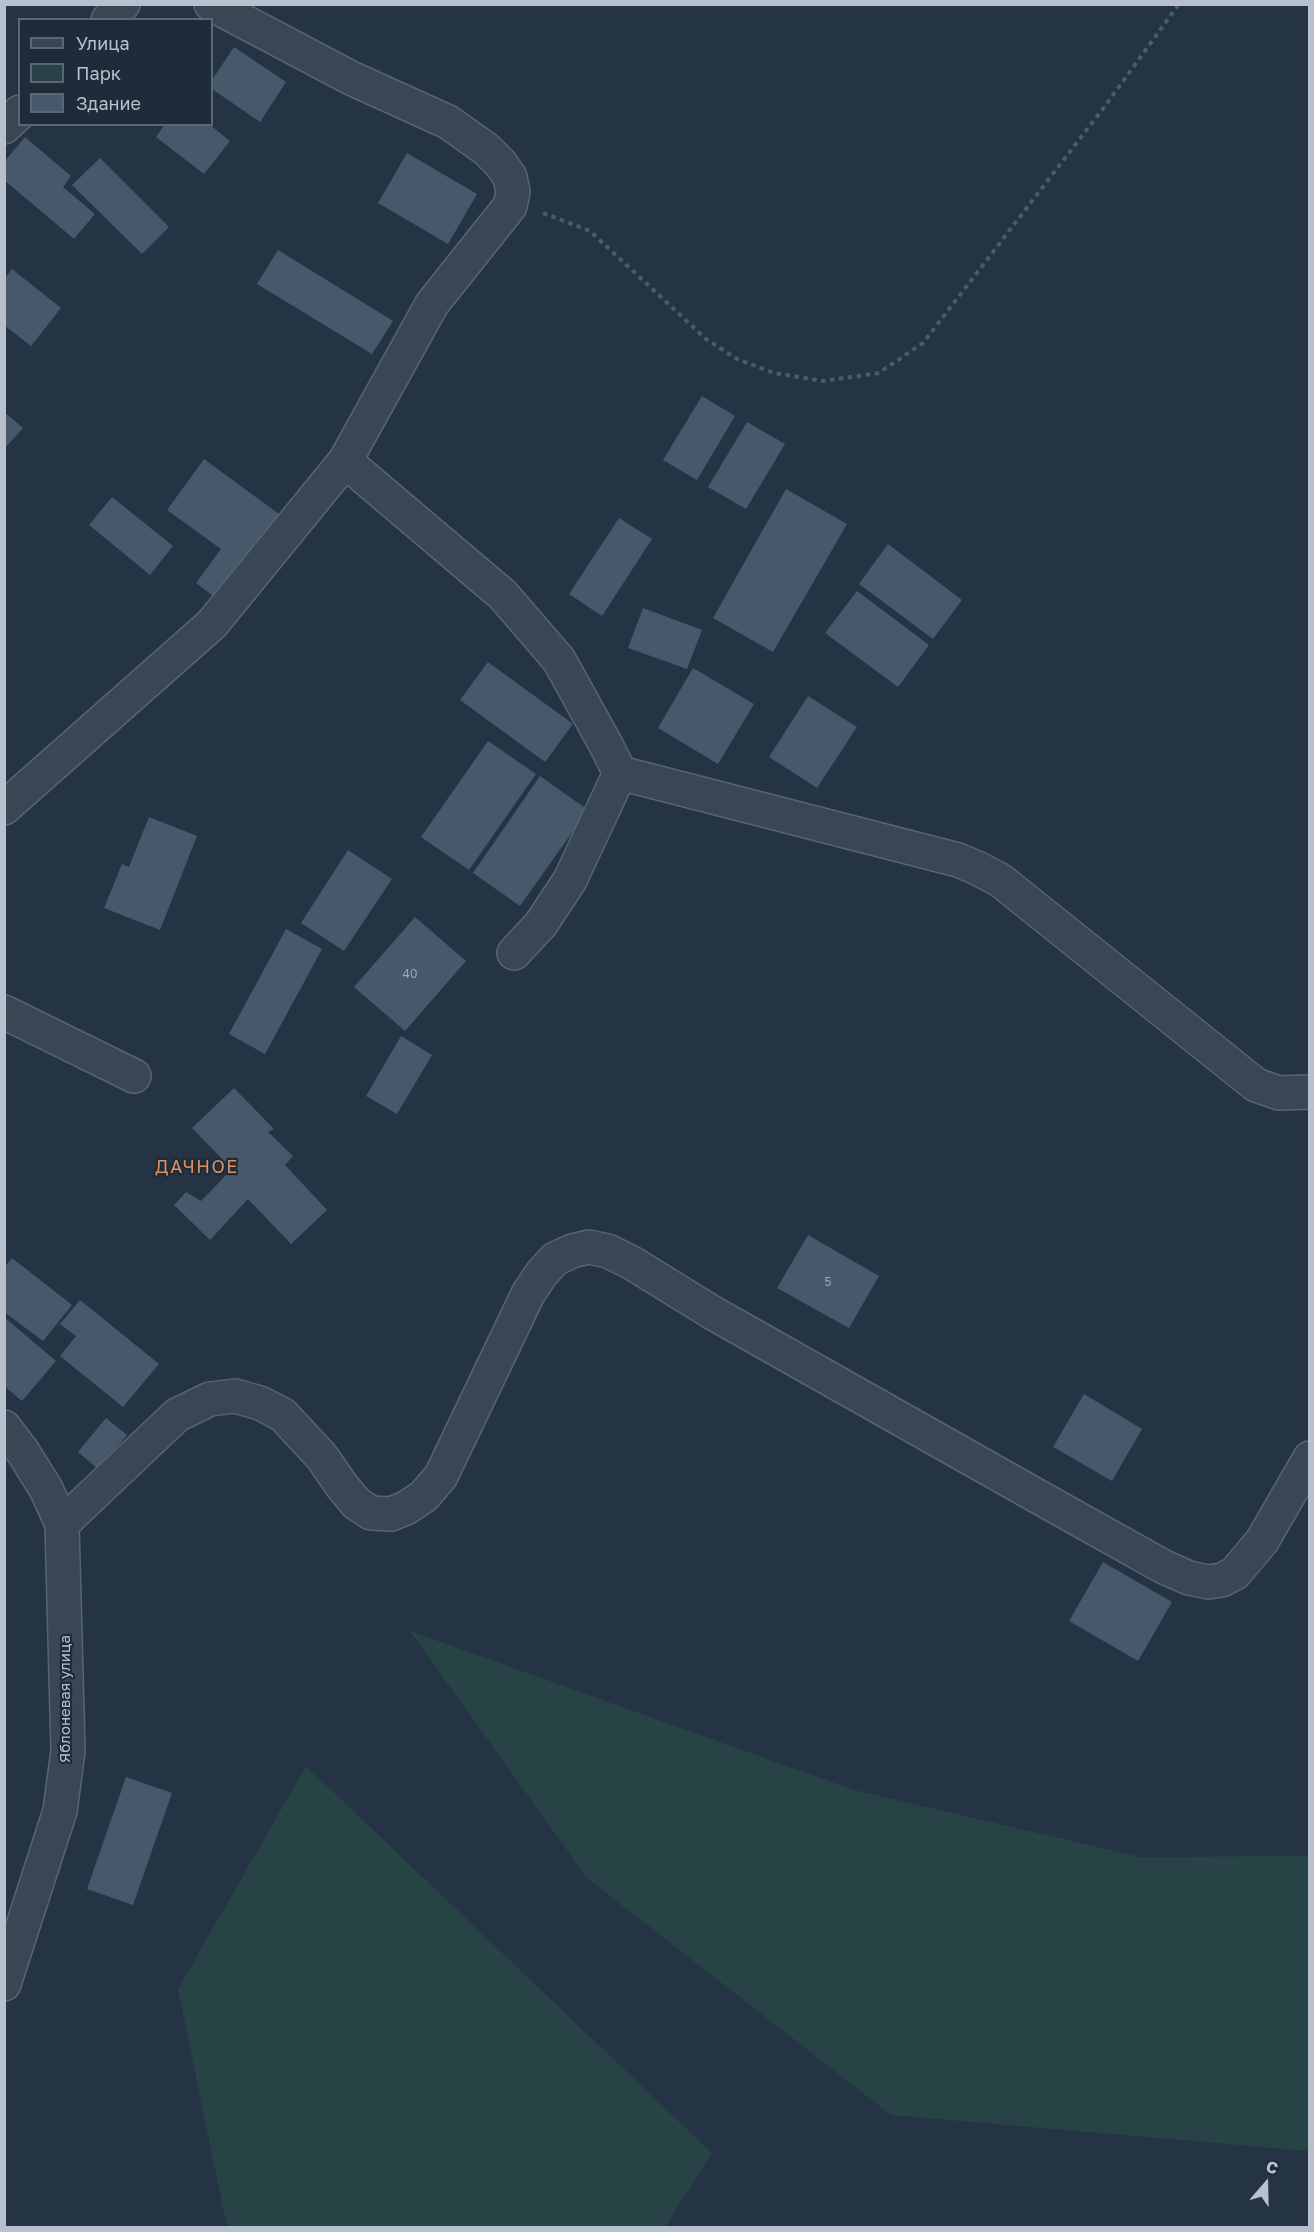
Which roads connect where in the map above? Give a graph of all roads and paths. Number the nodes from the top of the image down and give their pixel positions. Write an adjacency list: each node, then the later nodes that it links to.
1 (123, 4): 4 (street)
2 (211, 4): 7 (street)
3 (1179, 4): 7 (path)
4 (110, 18)
5 (18, 114): 6 (street)
6 (4, 127)
7 (510, 206): 8 (street)
8 (345, 461): 9 (street); 10 (street)
9 (620, 773): 11 (street); 14 (street)
10 (4, 808)
11 (514, 953)
12 (4, 1012): 13 (street)
13 (134, 1076)
14 (1310, 1092)
15 (4, 1427): 18 (street, Яблоневая улица)
16 (1310, 1458): 17 (street)
17 (100, 1487): 18 (street); 19 (street)
18 (46, 1489): 19 (street, Яблоневая улица)
19 (62, 1524): 20 (street, Яблоневая улица)
20 (5, 1982)

